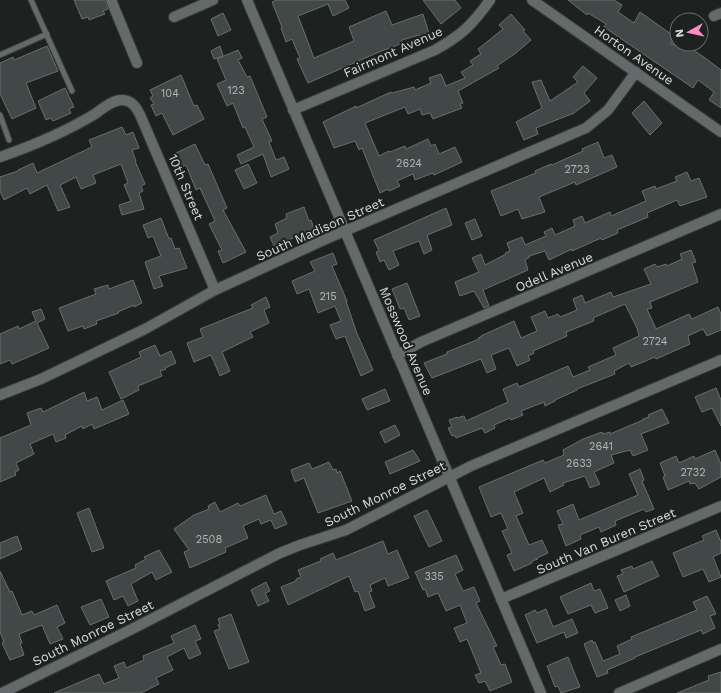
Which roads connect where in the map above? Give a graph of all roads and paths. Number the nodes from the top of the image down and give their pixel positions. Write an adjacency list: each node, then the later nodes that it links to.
1 (31, 0): 8 (lane)
2 (111, 0): 10 (street)
3 (213, 0): 7 (street)
4 (247, 0): 13 (street, Mosswood Avenue)
5 (490, 0): 13 (street, Fairmont Avenue)
6 (532, 0): 11 (street, Horton Avenue)
7 (174, 17)
8 (47, 34): 9 (lane); 12 (lane)
9 (0, 55)
10 (137, 63)
11 (636, 72): 15 (street, Horton Avenue); 19 (street, South Madison Street)
12 (72, 91)
13 (293, 110): 19 (street, Mosswood Avenue)
14 (0, 115): 16 (lane)
15 (721, 132)
16 (9, 140)
17 (0, 157): 20 (street, 10th Street)
18 (721, 214): 21 (street, Odell Avenue)
19 (344, 232): 20 (street, South Madison Street); 21 (street, Mosswood Avenue)
20 (216, 290): 23 (street, South Madison Street)
21 (397, 355): 24 (street, Mosswood Avenue)
22 (721, 360): 24 (street, South Monroe Street)
23 (0, 395)
24 (449, 477): 26 (street, Mosswood Avenue); 28 (street, South Monroe Street)
25 (721, 506): 26 (street, South Van Buren Street)
26 (501, 599): 29 (street, Mosswood Avenue)
27 (721, 650): 30 (street)
28 (2, 693)
29 (541, 693)
30 (619, 693)

